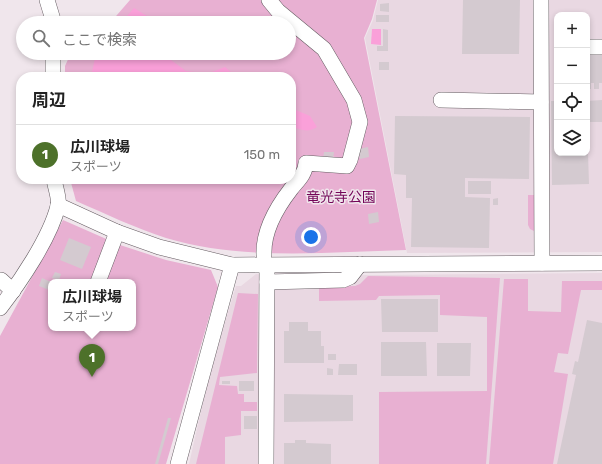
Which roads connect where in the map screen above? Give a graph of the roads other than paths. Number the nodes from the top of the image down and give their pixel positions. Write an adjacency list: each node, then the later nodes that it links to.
1 (47, 0): 4 (street)
2 (269, 0): 5 (street)
3 (541, 0): 12 (street)
4 (52, 16)
5 (285, 16)
6 (296, 25): 16 (street)
7 (590, 47): 8 (street)
8 (602, 47)
9 (53, 60): 10 (street)
10 (53, 72)
11 (441, 100): 12 (street)
12 (542, 102): 17 (street)
13 (55, 184): 14 (street)
14 (58, 205): 15 (street); 24 (street)
15 (118, 232): 19 (street); 21 (street)
16 (265, 259): 19 (street); 20 (street); 23 (street)
17 (542, 263): 18 (street); 20 (street)
18 (602, 263)
19 (232, 264): 26 (street)
20 (360, 264): 23 (street)
21 (99, 279)
22 (1, 280): 24 (street)
23 (267, 282): 27 (street)
24 (12, 293): 25 (street)
25 (0, 308)
26 (178, 464)
27 (266, 464)

